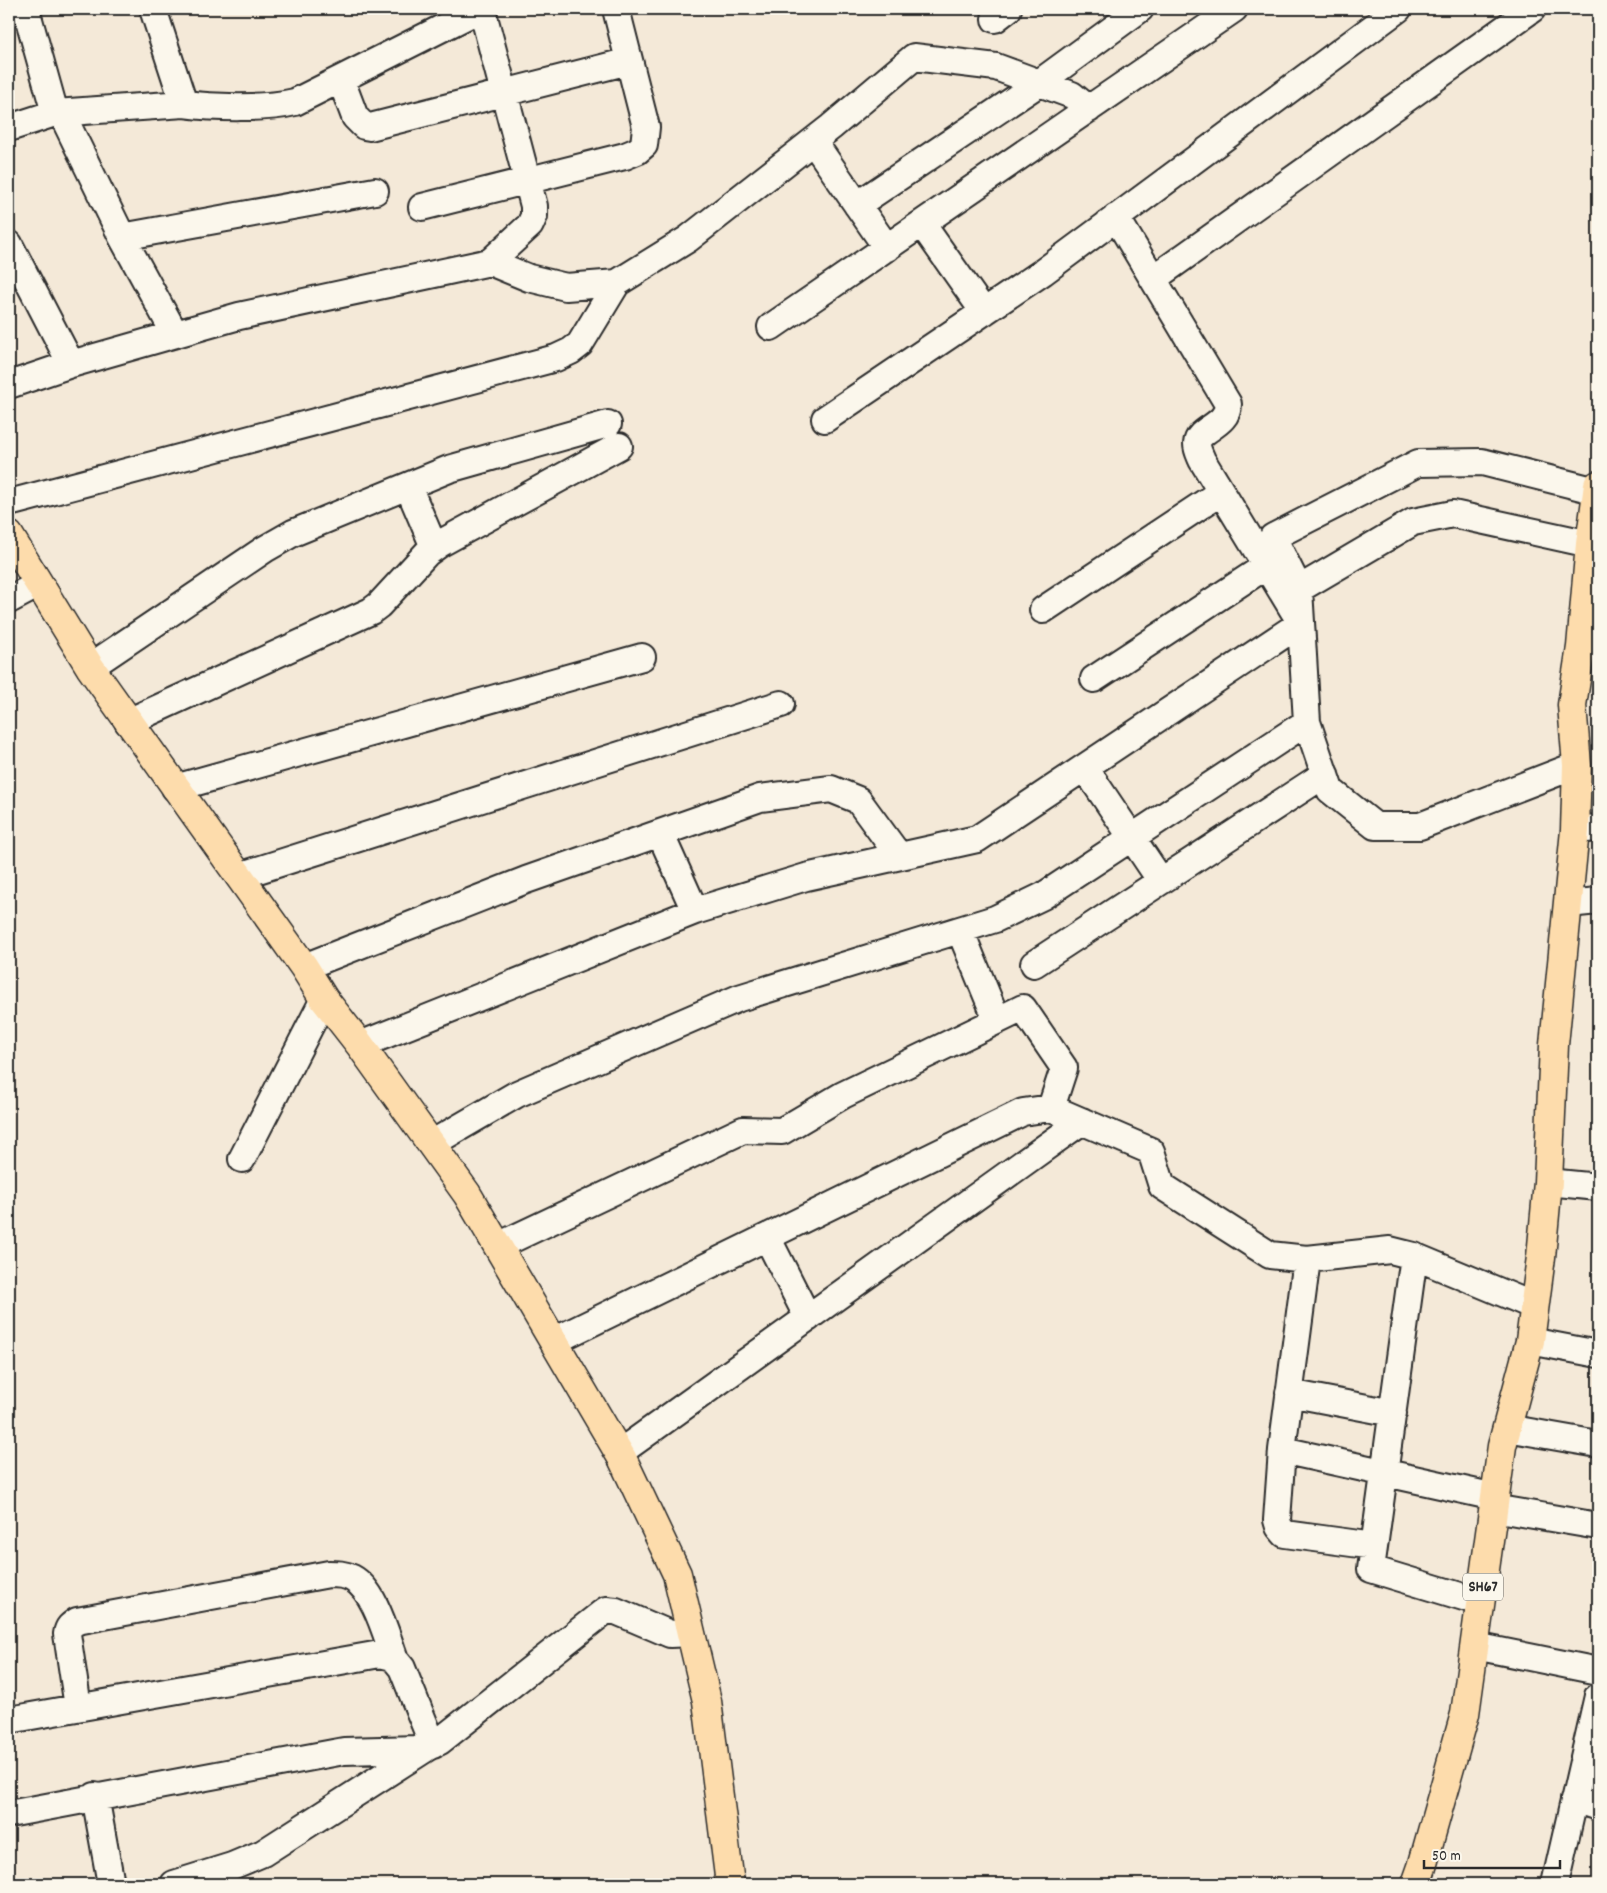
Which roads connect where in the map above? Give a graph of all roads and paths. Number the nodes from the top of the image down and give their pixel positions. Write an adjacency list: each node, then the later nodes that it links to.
1 (26, 9): 15 (street)
2 (153, 9): 13 (street)
3 (481, 9): 10 (street); 12 (street)
4 (616, 9): 9 (street)
5 (1234, 9): 14 (street)
6 (1398, 9): 22 (street)
7 (1532, 9): 28 (street)
8 (1131, 11): 11 (street)
9 (629, 61): 12 (street); 18 (street)
10 (341, 80): 12 (street); 13 (street)
11 (1039, 83): 14 (street); 17 (street); 20 (street)
12 (506, 93): 18 (street)
13 (184, 104): 15 (street)
14 (1089, 109): 23 (street)
15 (58, 113): 16 (street); 24 (street)
16 (9, 128)
17 (813, 141): 20 (street); 29 (street)
18 (527, 180): 21 (street); 27 (street)
19 (375, 191): 24 (street)
20 (857, 205): 26 (street)
21 (422, 206)
22 (1116, 217): 28 (street); 30 (street)
23 (922, 224): 26 (street); 30 (street)
24 (122, 236): 32 (street)
25 (9, 244): 33 (street)
26 (887, 248): 31 (street)
27 (490, 262): 29 (street); 32 (street)
28 (1153, 279): 38 (street)
29 (617, 283): 39 (street)
30 (984, 312): 35 (street)
31 (771, 327)
32 (175, 334): 33 (street)
33 (71, 364): 34 (street)
34 (9, 385)
35 (825, 419)
36 (408, 486): 42 (street); 42 (street); 51 (street)
37 (1598, 488): 41 (main road, SH67); 45 (street)
38 (1221, 492): 43 (street); 47 (street)
39 (9, 503)
40 (9, 536): 44 (main road)
41 (1590, 544): 45 (street); 49 (main road, SH67)
42 (434, 547): 54 (street)
43 (1266, 566): 48 (street); 52 (street)
44 (39, 584): 46 (street); 51 (main road)
45 (1299, 590): 48 (street)
46 (9, 600)
47 (1043, 610)
48 (1301, 623): 55 (street); 57 (street)
49 (1590, 647): 56 (main road, SH67)
50 (642, 657): 59 (street)
51 (90, 667): 54 (main road)
52 (1094, 679)
53 (781, 704): 64 (street)
54 (128, 722): 59 (main road)
55 (1307, 722): 58 (street); 62 (street)
56 (1577, 765): 58 (street); 60 (main road, SH67)
57 (1085, 768): 62 (street); 63 (street)
58 (1325, 774): 65 (street)
59 (175, 788): 64 (main road)
60 (1587, 829): 67 (main road, SH67)
61 (660, 833): 63 (street); 68 (street); 71 (street)
62 (1132, 838): 65 (street); 69 (street)
63 (900, 856): 68 (street)
64 (239, 876): 71 (main road)
65 (1161, 881): 70 (street)
66 (1598, 901): 67 (street)
67 (1568, 904): 79 (main road, SH67)
68 (695, 911): 74 (street)
69 (960, 930): 73 (street); 77 (street)
70 (1034, 964)
71 (304, 967): 72 (main road)
72 (324, 999): 74 (main road); 78 (street)
73 (997, 1020): 75 (street); 82 (street)
74 (360, 1045): 77 (main road)
75 (1051, 1108): 76 (street); 81 (street)
76 (1082, 1121): 84 (street); 86 (street)
77 (431, 1144): 82 (main road)
78 (242, 1160)
79 (1548, 1182): 80 (street); 85 (main road, SH67)
80 (1598, 1187)
81 (767, 1237): 86 (street); 88 (street)
82 (498, 1246): 88 (main road)
83 (1414, 1256): 84 (street); 85 (street); 91 (street)
84 (1307, 1259): 90 (street)
85 (1535, 1296): 87 (main road, SH67)
86 (808, 1318): 95 (street)
87 (1530, 1341): 89 (street); 92 (main road, SH67)
88 (554, 1342): 95 (main road)
89 (1598, 1354)
90 (1289, 1393): 91 (street); 94 (street)
91 (1393, 1412): 96 (street)
92 (1506, 1428): 93 (street); 97 (main road, SH67)
93 (1598, 1444)
94 (1282, 1450): 96 (street); 99 (street)
95 (619, 1453): 101 (main road)
96 (1385, 1473): 97 (street); 99 (street)
97 (1494, 1502): 98 (street); 100 (main road, SH67)
98 (1598, 1526)
99 (1374, 1546): 100 (street)
100 (1480, 1602): 102 (main road, SH67)
101 (691, 1633): 108 (street); 114 (main road)
102 (1474, 1646): 104 (street); 115 (main road, SH67)
103 (395, 1659): 106 (street); 106 (street); 108 (street)
104 (1598, 1671)
105 (1597, 1701): 110 (street)
106 (78, 1707): 107 (street)
107 (9, 1720)
108 (430, 1747): 109 (street); 113 (street)
109 (96, 1796): 111 (street); 112 (street)
110 (1586, 1803): 116 (street)
111 (9, 1814)
112 (112, 1884)
113 (174, 1884)
114 (730, 1884)
115 (1416, 1884)
116 (1555, 1884)

